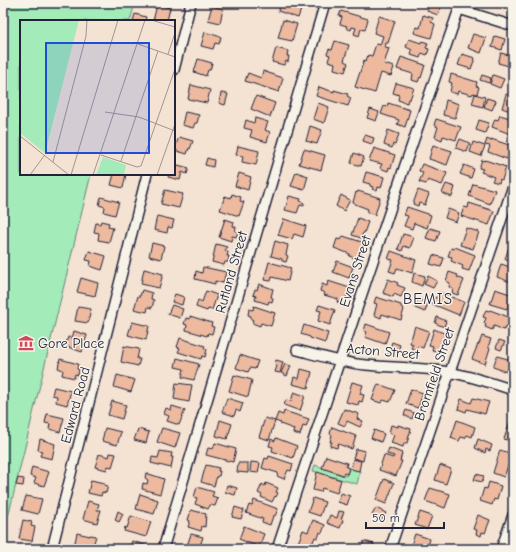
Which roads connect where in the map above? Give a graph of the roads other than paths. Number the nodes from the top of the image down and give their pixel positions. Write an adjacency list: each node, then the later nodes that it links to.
1 (191, 3): 5 (street)
2 (325, 3): 14 (street, Rutland Street)
3 (460, 6): 4 (street); 9 (street, Evans Street)
4 (513, 26)
5 (175, 66)
6 (147, 175): 13 (street, Edward Road)
7 (513, 186): 10 (street, Bromfield Street)
8 (297, 350): 9 (street, Acton Street)
9 (340, 361): 10 (street, Acton Street); 15 (street, Evans Street)
10 (449, 372): 11 (street, Acton Street); 16 (street, Bromfield Street)
11 (513, 390)
12 (513, 515): 17 (street)
13 (52, 549)
14 (164, 549)
15 (277, 549)
16 (390, 549)
17 (501, 549)

